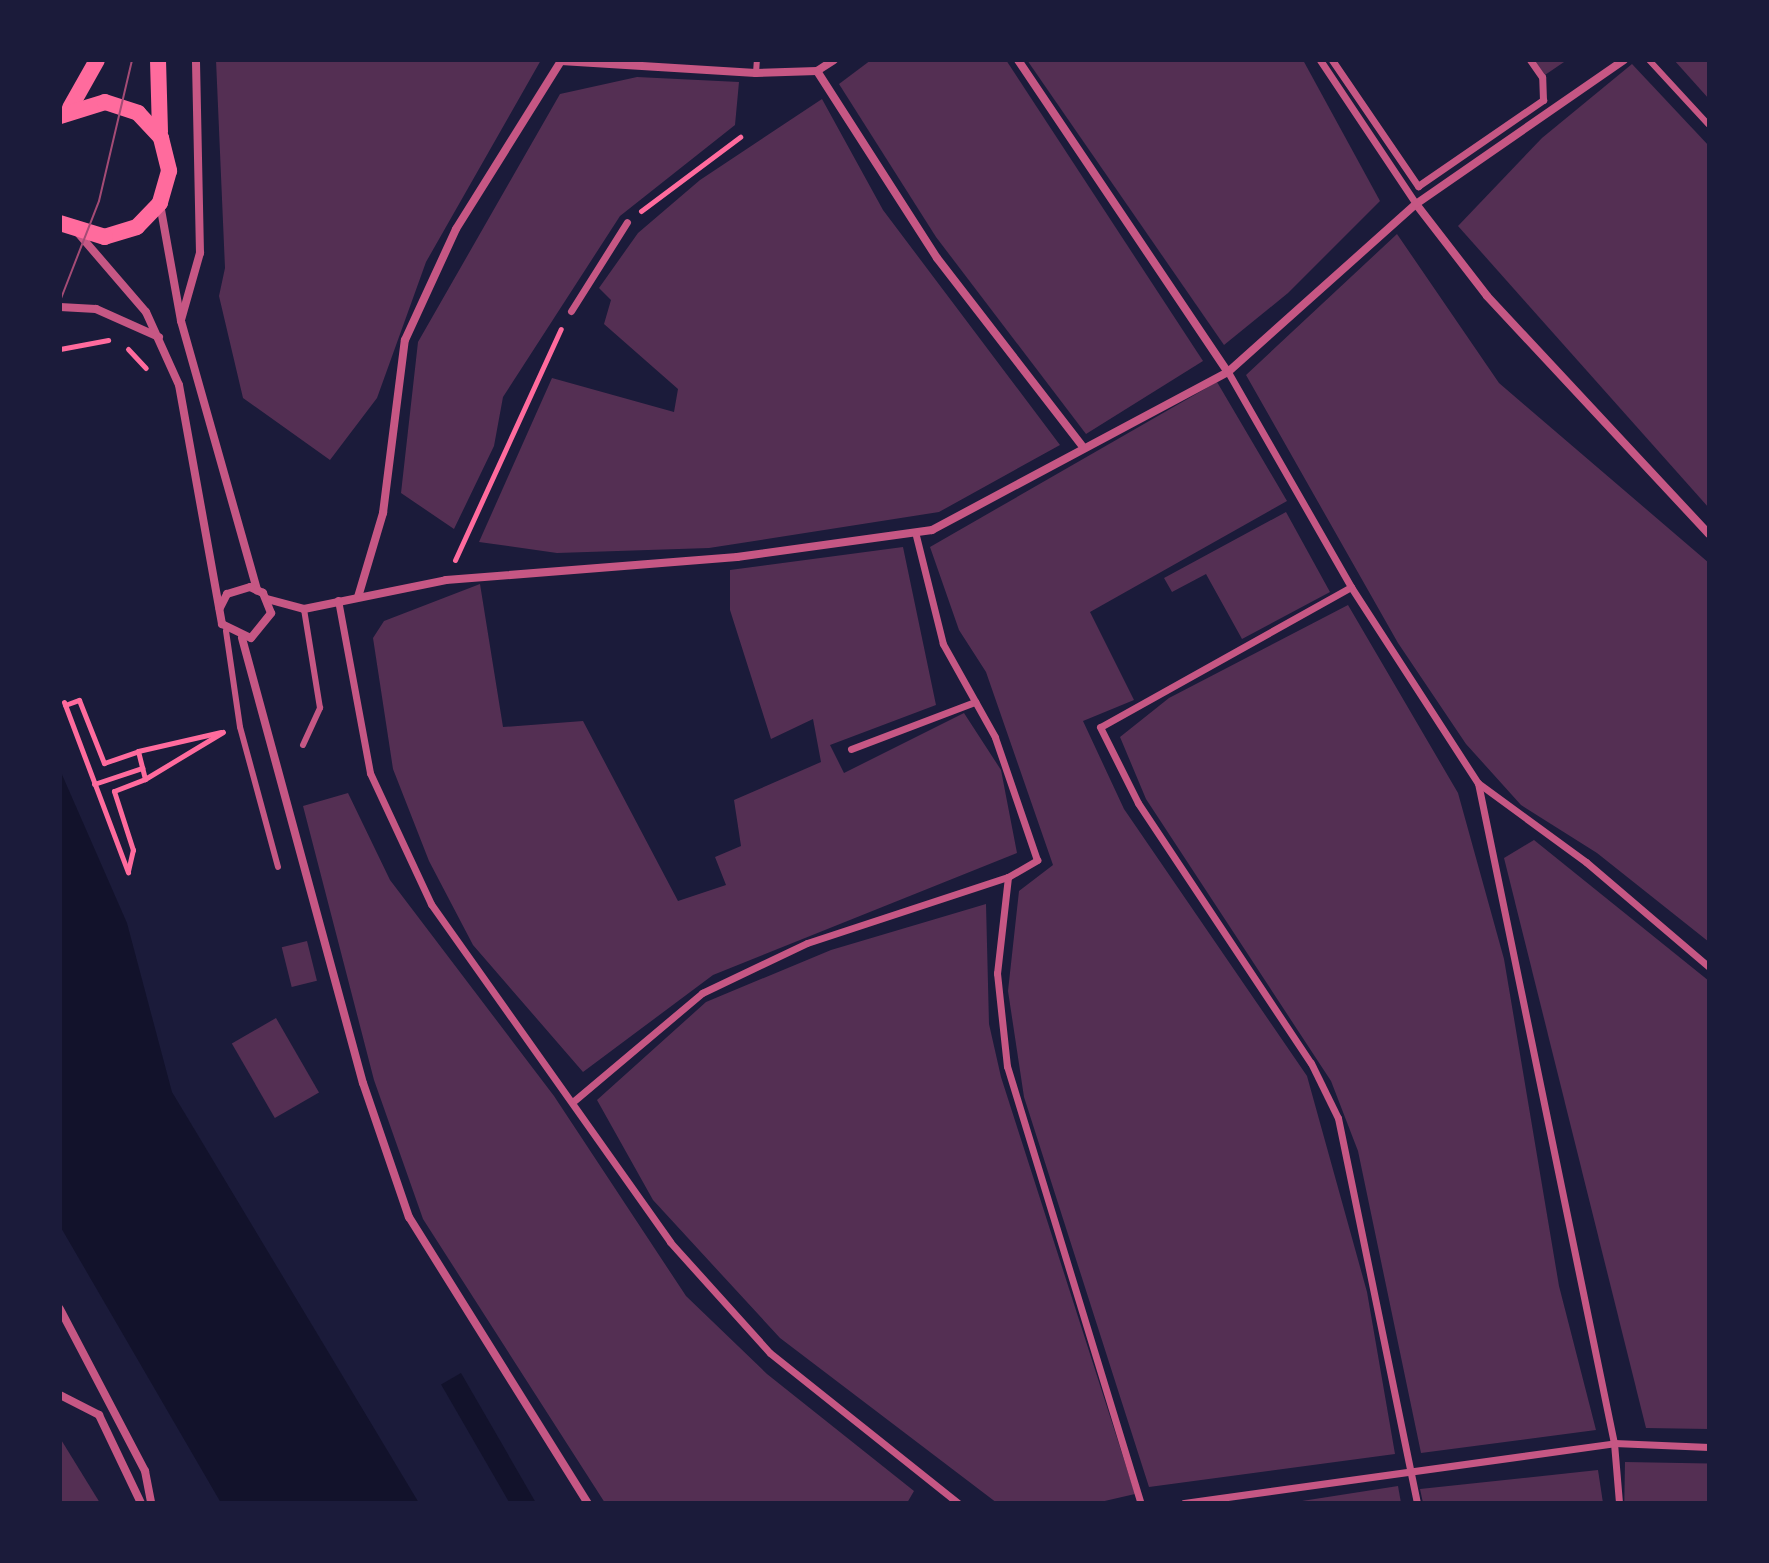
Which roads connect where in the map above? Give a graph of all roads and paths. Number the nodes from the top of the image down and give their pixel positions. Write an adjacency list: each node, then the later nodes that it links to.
1 (97, 60): 15 (main road)
2 (158, 60): 18 (main road)
3 (196, 60): 25 (street)
4 (757, 60): 14 (lane)
5 (834, 60): 13 (street)
6 (1018, 60): 28 (street)
7 (1320, 60): 20 (street)
8 (1332, 60): 9 (street)
9 (1530, 60)
10 (1624, 60): 20 (street)
11 (1649, 60): 16 (lane)
12 (561, 61): 14 (street); 36 (street)
13 (817, 71): 14 (street); 30 (street)
14 (756, 73)
15 (65, 113): 18 (main road)
16 (1709, 125)
17 (740, 137): 21 (path)
18 (161, 138): 19 (main road)
19 (160, 203): 22 (main road); 25 (street)
20 (1416, 204): 28 (street); 32 (street)
21 (627, 222): 24 (street)
22 (67, 231): 26 (street)
23 (60, 307): 26 (street)
24 (571, 311): 33 (path)
25 (181, 321): 35 (street)
26 (160, 337): 29 (street)
27 (60, 349): 29 (path)
28 (1228, 372): 30 (street); 34 (street)
29 (179, 385): 39 (street)
30 (1083, 447): 31 (street)
31 (915, 532): 33 (street); 43 (street)
32 (1709, 534)
33 (446, 580): 36 (street)
34 (1351, 587): 51 (street); 61 (street)
35 (257, 590): 37 (street); 39 (street)
36 (358, 597): 38 (street)
37 (267, 599): 40 (street); 42 (street)
38 (338, 600): 40 (street); 56 (street)
39 (220, 608): 41 (street)
40 (304, 609): 46 (lane)
41 (226, 631): 42 (street); 44 (lane)
42 (242, 638): 64 (street)
43 (975, 702): 47 (street); 54 (street)
44 (240, 727): 45 (path); 53 (lane)
45 (224, 731): 48 (path); 50 (path)
46 (303, 745)
47 (851, 749)
48 (138, 751): 49 (path); 52 (path)
49 (142, 768): 50 (path); 52 (path)
50 (145, 779): 52 (path)
51 (1478, 783): 55 (street); 59 (street)
52 (94, 784)
53 (278, 867)
54 (1008, 877): 56 (street); 66 (street)
55 (1709, 967)
56 (575, 1100): 65 (street)
57 (60, 1309): 63 (street)
58 (60, 1395): 62 (street)
59 (1614, 1443): 60 (street); 61 (street); 69 (street)
60 (1709, 1447)
61 (1413, 1476): 67 (street); 68 (street)
62 (141, 1503)
63 (151, 1503)
64 (588, 1503)
65 (958, 1503)
66 (1141, 1503)
67 (1184, 1503)
68 (1417, 1503)
69 (1619, 1503)

